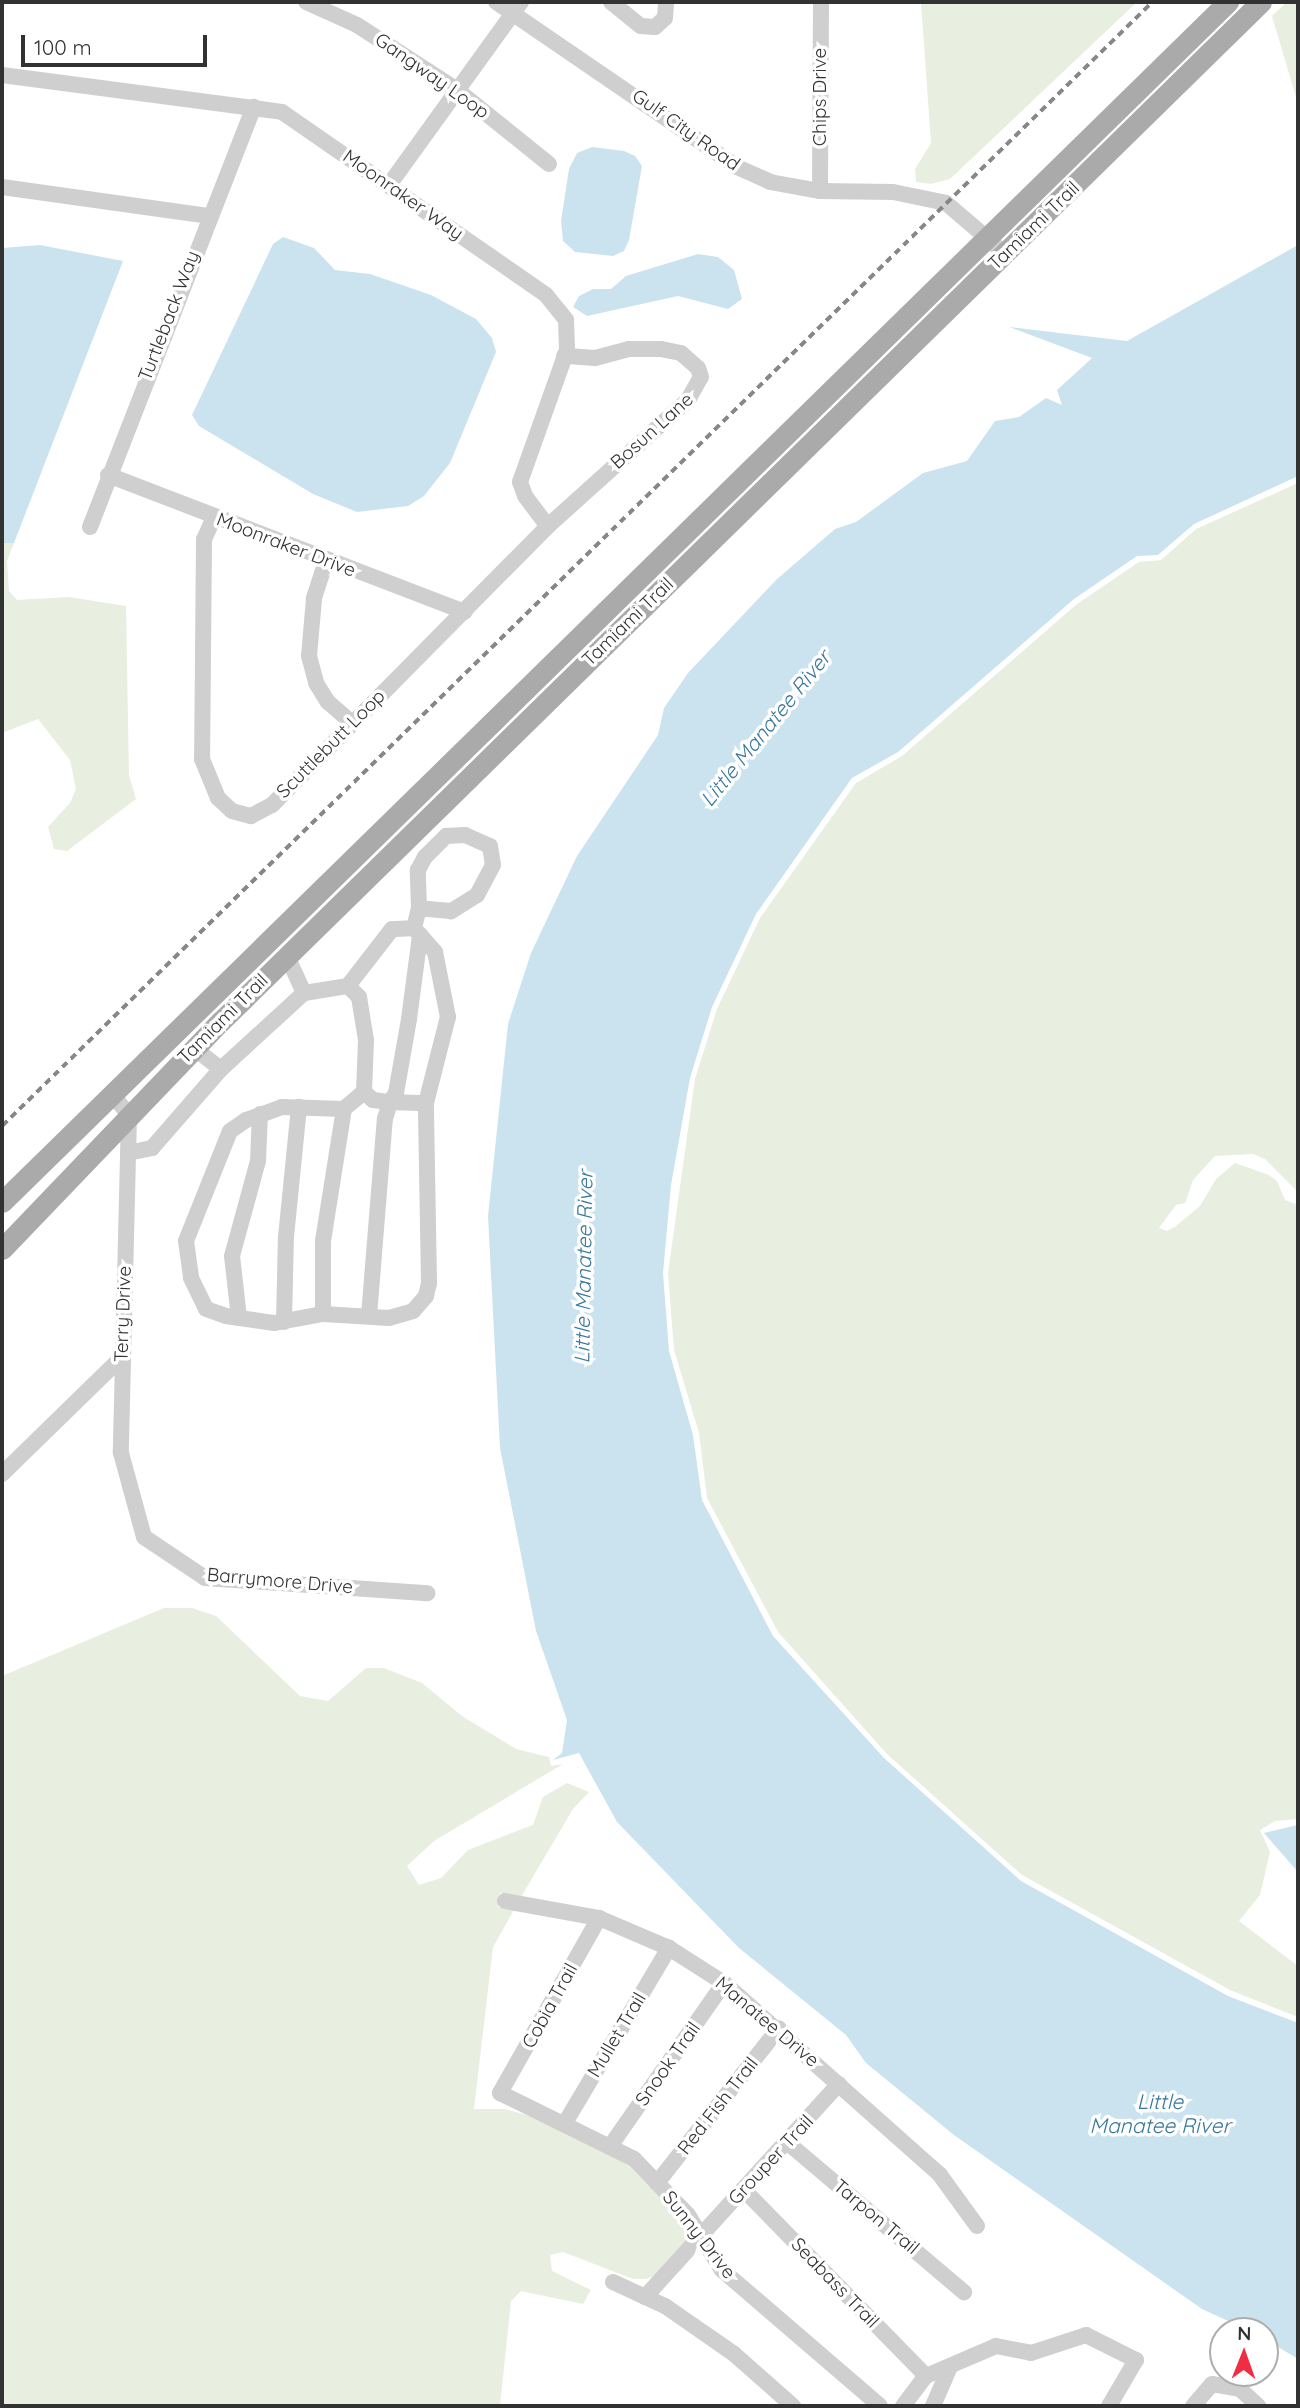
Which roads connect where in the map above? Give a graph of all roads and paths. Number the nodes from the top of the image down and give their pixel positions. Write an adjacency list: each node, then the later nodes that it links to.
1 (306, 2): 10 (street, Gangway Loop)
2 (496, 2): 8 (street, Gulf City Road)
3 (611, 2): 4 (street)
4 (666, 2)
5 (821, 2): 15 (street, Chips Drive)
6 (1228, 2): 17 (main road, Tamiami Trail)
7 (1261, 2): 18 (main road, Tamiami Trail)
8 (517, 8): 10 (street); 15 (street, Gulf City Road)
9 (2, 75): 11 (street, Moonraker Way)
10 (457, 90): 12 (street, Gangway Loop); 13 (street)
11 (254, 107): 13 (street, Moonraker Way); 16 (street, Turtleback Way)
12 (550, 164)
13 (390, 185): 19 (street, Moonraker Way)
14 (2, 187): 16 (street)
15 (820, 191): 17 (street, Gulf City Road)
16 (208, 216): 20 (street, Turtleback Way)
17 (987, 237): 18 (street, Gulf City Road); 25 (main road, Tamiami Trail)
18 (1005, 254): 27 (main road, Tamiami Trail)
19 (564, 356): 22 (street, Moonraker Way); 22 (street, Bosun Lane)
20 (108, 475): 21 (street, Moonraker Drive); 23 (street, Turtleback Way)
21 (214, 517): 24 (street, Moonraker Drive); 28 (street, Scuttlebutt Loop)
22 (548, 526): 26 (street, Scuttlebutt Loop)
23 (90, 527)
24 (326, 561): 26 (street, Moonraker Drive); 28 (street)
25 (612, 605): 27 (street); 37 (main road, Tamiami Trail)
26 (465, 612): 28 (street, Scuttlebutt Loop)
27 (629, 622): 31 (main road, Tamiami Trail)
28 (351, 722)
29 (419, 908): 29 (street); 30 (street)
30 (417, 931): 32 (street); 38 (street); 39 (street)
31 (287, 956): 33 (street); 34 (main road, Tamiami Trail)
32 (348, 986): 33 (street); 36 (street)
33 (304, 993): 35 (street)
34 (194, 1048): 35 (street); 43 (main road, Tamiami Trail)
35 (221, 1069): 44 (street)
36 (364, 1092): 38 (street); 41 (street)
37 (112, 1094): 43 (street); 45 (main road, Tamiami Trail)
38 (390, 1102): 39 (street); 48 (street)
39 (426, 1103): 48 (street)
40 (299, 1107): 41 (street); 42 (street); 50 (street)
41 (344, 1109): 47 (street)
42 (260, 1114): 49 (street); 49 (street)
43 (129, 1115): 44 (street, Terry Drive); 46 (main road, Tamiami Trail)
44 (128, 1153): 51 (street, Terry Drive)
45 (2, 1202)
46 (2, 1249)
47 (323, 1314): 48 (street); 50 (street)
48 (369, 1316)
49 (239, 1318): 50 (street)
50 (284, 1322)
51 (122, 1357): 52 (street); 53 (street, Terry Drive)
52 (2, 1474)
53 (145, 1537): 54 (street, Barrymore Drive)
54 (427, 1593)
55 (505, 1901): 56 (street, Manatee Drive)
56 (599, 1918): 57 (street, Manatee Drive); 61 (street, Cobia Trail)
57 (670, 1948): 58 (street, Manatee Drive); 62 (street, Mullet Trail)
58 (724, 1983): 59 (street, Manatee Drive); 64 (street, Snook Trail)
59 (779, 2028): 60 (street, Manatee Drive); 65 (street, Red Fish Trail)
60 (839, 2084): 63 (street, Grouper Trail); 67 (street, Manatee Drive)
61 (500, 2093): 62 (street, Sunny Drive)
62 (565, 2123): 64 (street, Sunny Drive)
63 (788, 2143): 66 (street, Grouper Trail); 70 (street, Tarpon Trail)
64 (611, 2145): 65 (street, Sunny Drive)
65 (657, 2183): 68 (street, Sunny Drive)
66 (744, 2190): 68 (street, Grouper Trail); 73 (street, Seabass Trail)
67 (977, 2226)
68 (701, 2236): 71 (street, Grouper Trail); 75 (street, Sunny Drive)
69 (613, 2282): 71 (street)
70 (964, 2292)
71 (645, 2297): 74 (street)
72 (949, 2369): 73 (street); 77 (street); 78 (street)
73 (926, 2376): 76 (street)
74 (793, 2406)
75 (880, 2406)
76 (903, 2406)
77 (933, 2406)
78 (1109, 2406)
79 (1193, 2406): 80 (street)
80 (1258, 2406)

